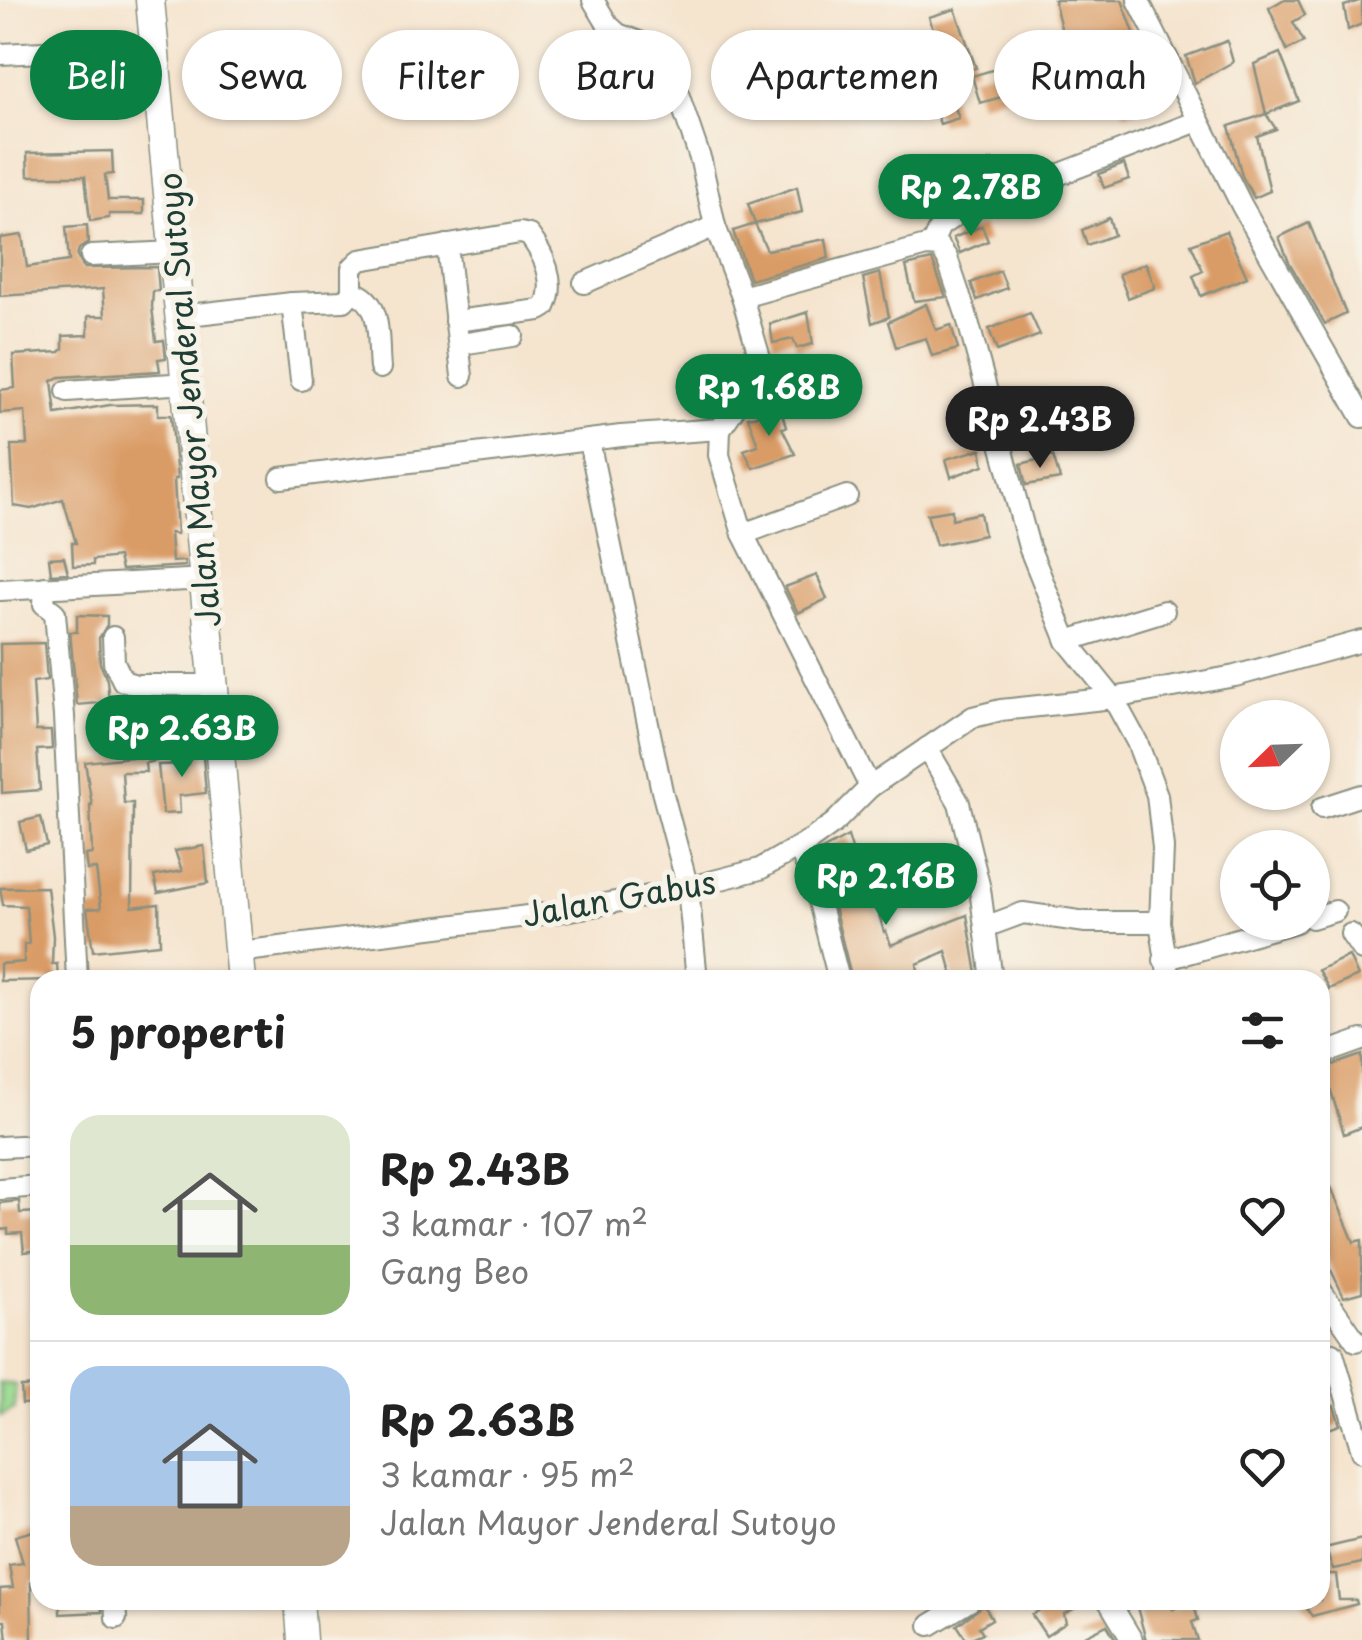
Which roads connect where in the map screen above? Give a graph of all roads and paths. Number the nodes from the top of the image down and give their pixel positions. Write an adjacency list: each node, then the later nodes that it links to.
1 (150, 0): 4 (main road, Jalan Mayor Jenderal Sutoyo)
2 (593, 0): 9 (street)
3 (1138, 0): 8 (street)
4 (153, 30)
5 (30, 53): 6 (street)
6 (0, 54)
7 (161, 120): 12 (main road, Jalan Mayor Jenderal Sutoyo)
8 (1198, 121): 11 (street); 27 (street)
9 (716, 226): 14 (street); 16 (street)
10 (447, 245): 15 (street); 18 (street); 20 (street)
11 (931, 246): 16 (street); 38 (street)
12 (174, 252): 13 (street); 19 (main road, Jalan Mayor Jenderal Sutoyo)
13 (91, 256)
14 (584, 283)
15 (352, 292): 17 (street); 22 (street)
16 (742, 297): 28 (street)
17 (292, 303): 19 (street); 24 (street)
18 (509, 314): 20 (street); 21 (street)
19 (180, 316): 25 (main road, Jalan Mayor Jenderal Sutoyo)
20 (456, 320): 21 (street)
21 (460, 344): 23 (street)
22 (380, 368)
23 (462, 376)
24 (301, 380)
25 (187, 383): 26 (street); 33 (main road, Jalan Mayor Jenderal Sutoyo)
26 (67, 391)
27 (1362, 417)
28 (720, 429): 29 (street); 32 (street)
29 (588, 441): 30 (street); 49 (street)
30 (281, 478)
31 (847, 496): 32 (street)
32 (743, 534): 43 (street)
33 (207, 586): 35 (street); 40 (main road, Jalan Mayor Jenderal Sutoyo)
34 (0, 590): 35 (street)
35 (44, 596): 56 (street)
36 (1164, 611): 38 (street)
37 (113, 637): 40 (street)
38 (1067, 640): 41 (street)
39 (1362, 640): 41 (street, Jalan Gabus)
40 (214, 685): 55 (main road, Jalan Mayor Jenderal Sutoyo)
41 (1113, 698): 42 (street, Jalan Gabus); 52 (street)
42 (927, 748): 44 (street, Jalan Gabus); 53 (street)
43 (856, 762): 44 (street); 45 (street)
44 (892, 770): 45 (street, Jalan Gabus)
45 (870, 786): 48 (street, Jalan Gabus)
46 (1362, 795): 47 (street)
47 (1330, 805)
48 (799, 848): 49 (street, Jalan Gabus); 58 (street)
49 (680, 889): 55 (street, Jalan Gabus); 57 (street)
50 (1335, 912): 51 (street)
51 (1330, 913)
52 (1160, 922): 53 (street); 60 (street)
53 (984, 927): 59 (street)
54 (1248, 940): 60 (street)
55 (240, 966)
56 (76, 970)
57 (695, 970)
58 (837, 970)
59 (990, 970)
60 (1167, 970)
61 (1362, 1040): 62 (street)
62 (1330, 1052)
63 (30, 1146): 64 (street)
64 (0, 1147)
65 (30, 1187): 66 (street)
66 (0, 1189)
67 (1330, 1302): 68 (street)
68 (1359, 1340): 69 (street)
69 (1330, 1354)
70 (1330, 1367): 71 (street)
71 (1362, 1451)
72 (300, 1610): 76 (main road)
73 (955, 1610): 75 (street)
74 (1114, 1610): 77 (street)
75 (930, 1625)
76 (302, 1640)
77 (1132, 1640)

